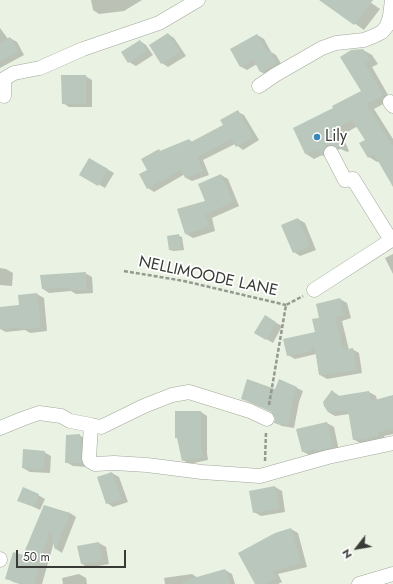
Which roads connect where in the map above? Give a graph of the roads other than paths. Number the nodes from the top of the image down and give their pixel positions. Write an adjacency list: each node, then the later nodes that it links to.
1 (198, 0): 4 (street)
2 (392, 0): 3 (street)
3 (259, 86)
4 (4, 96)
5 (331, 153): 6 (street)
6 (392, 239): 7 (street)
7 (314, 290)
8 (267, 419): 9 (street)
9 (91, 425): 10 (street); 11 (street)
10 (0, 428)
11 (393, 443)
12 (393, 574): 13 (street)
13 (359, 584)

